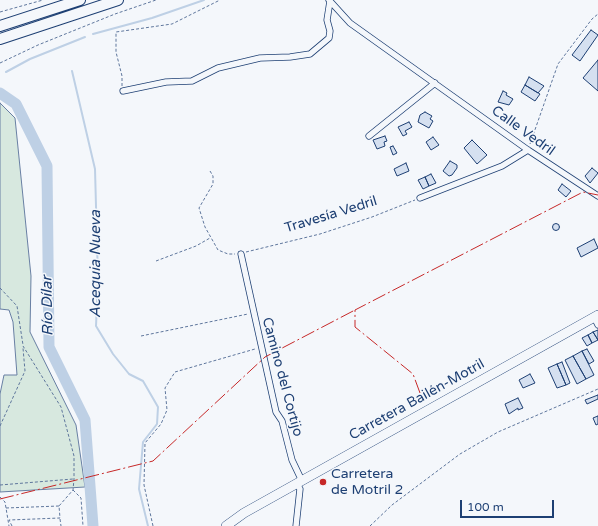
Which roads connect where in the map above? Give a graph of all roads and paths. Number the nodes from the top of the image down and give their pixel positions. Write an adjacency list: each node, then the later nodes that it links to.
1 (43, 0): 7 (path)
2 (80, 0): 9 (highway)
3 (118, 0): 10 (highway)
4 (156, 0): 11 (path)
5 (220, 0): 13 (path)
6 (330, 0): 12 (street, Calle Vedril); 13 (street)
7 (0, 12)
8 (598, 14): 15 (path)
9 (0, 26)
10 (0, 39)
11 (0, 63)
12 (435, 83): 14 (street); 15 (street, Calle Vedril)
13 (123, 91)
14 (369, 136)
15 (528, 150): 17 (street, Calle Vedril); 18 (street)
16 (210, 171): 19 (path, Travesía Vedril)
17 (598, 196)
18 (420, 198): 20 (path, Travesía Vedril)
19 (211, 237): 20 (path, Travesía Vedril); 21 (path)
20 (241, 254): 23 (street, Camino del Cortijo)
21 (156, 261)
22 (0, 288): 26 (path)
23 (253, 313): 25 (path); 27 (street, Camino del Cortijo)
24 (597, 319): 31 (main road, Carretera Bailén-Motril)
25 (140, 336)
26 (23, 346): 29 (path); 30 (path)
27 (261, 347): 31 (street, Camino del Cortijo); 44 (path)
28 (598, 389): 48 (path)
29 (0, 426)
30 (74, 479): 32 (path); 33 (path)
31 (299, 482): 37 (main road, Carretera Bailén-Motril); 47 (street)
32 (0, 485)
33 (73, 490): 35 (path); 43 (path)
34 (0, 497): 36 (path)
35 (59, 506): 36 (path); 38 (path)
36 (6, 508): 39 (path)
37 (249, 511): 45 (main road, Carretera Bailén-Motril); 46 (main road, Carretera Bailén-Motril)
38 (60, 518): 39 (path); 42 (path)
39 (9, 520): 40 (path); 41 (path)
40 (9, 526)
41 (12, 526)
42 (61, 526)
43 (83, 526)
44 (153, 526)
45 (226, 526)
46 (238, 526)
47 (296, 526)
48 (370, 526)

